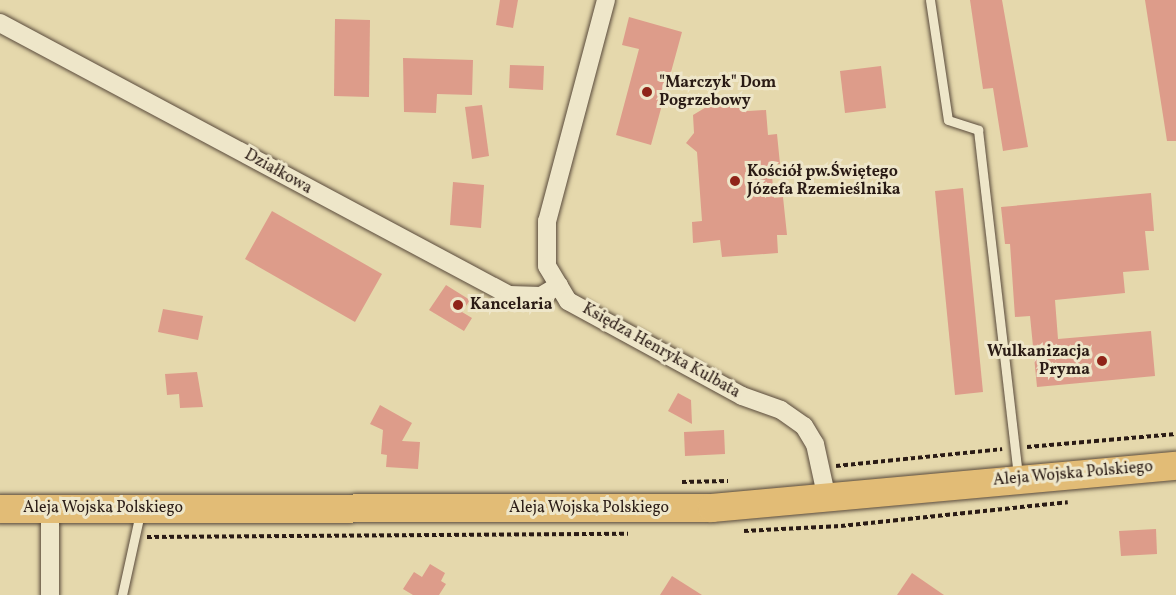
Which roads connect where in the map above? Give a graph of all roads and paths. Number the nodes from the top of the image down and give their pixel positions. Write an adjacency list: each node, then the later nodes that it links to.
1 (606, 0): 4 (street, Księdza Henryka Kulbata)
2 (930, 0): 6 (lane)
3 (0, 23): 4 (street, Działkowa)
4 (559, 285): 8 (street, Księdza Henryka Kulbata)
5 (1176, 434): 6 (path)
6 (1015, 448): 8 (path); 9 (lane)
7 (1176, 466): 9 (main road, Aleja Wojska Polskiego)
8 (822, 467): 12 (street, Księdza Henryka Kulbata)
9 (1018, 478): 12 (main road, Aleja Wojska Polskiego)
10 (738, 480): 11 (path)
11 (673, 482)
12 (827, 499): 14 (main road, Aleja Wojska Polskiego)
13 (1076, 501): 17 (path)
14 (141, 508): 16 (main road, Aleja Wojska Polskiego); 19 (lane)
15 (0, 509): 16 (main road, Aleja Wojska Polskiego)
16 (50, 509): 20 (street)
17 (736, 532)
18 (631, 534): 19 (path)
19 (135, 537): 21 (lane)
20 (50, 595)
21 (122, 595)

